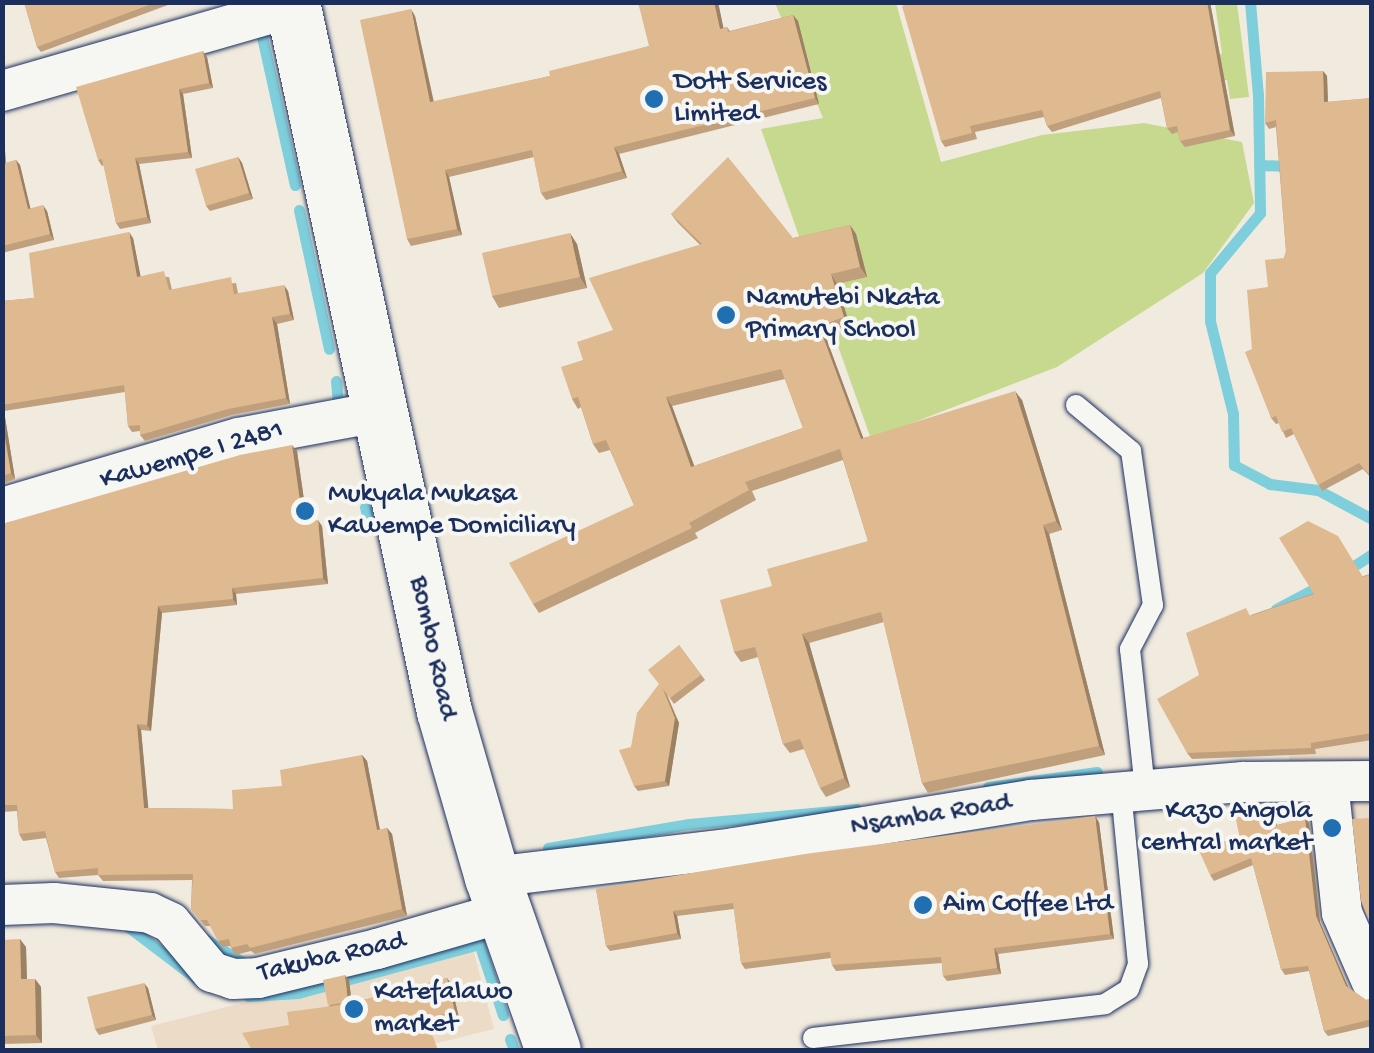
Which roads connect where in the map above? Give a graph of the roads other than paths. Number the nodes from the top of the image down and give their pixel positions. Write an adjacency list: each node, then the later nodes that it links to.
1 (292, 5): 2 (street); 4 (main road, Bombo Road)
2 (2, 91)
3 (1076, 405): 8 (lane)
4 (383, 411): 5 (street, Kawempe I 2481); 9 (main road, Bombo Road)
5 (2, 508)
6 (1328, 782): 7 (street, Nsamba Road); 8 (street, Nsamba Road); 11 (street)
7 (1372, 782)
8 (1133, 790): 9 (street, Nsamba Road); 12 (lane)
9 (498, 895): 10 (street, Takuba Road); 13 (main road, Bombo Road)
10 (2, 905)
11 (1372, 982)
12 (813, 1038)
13 (552, 1050)

